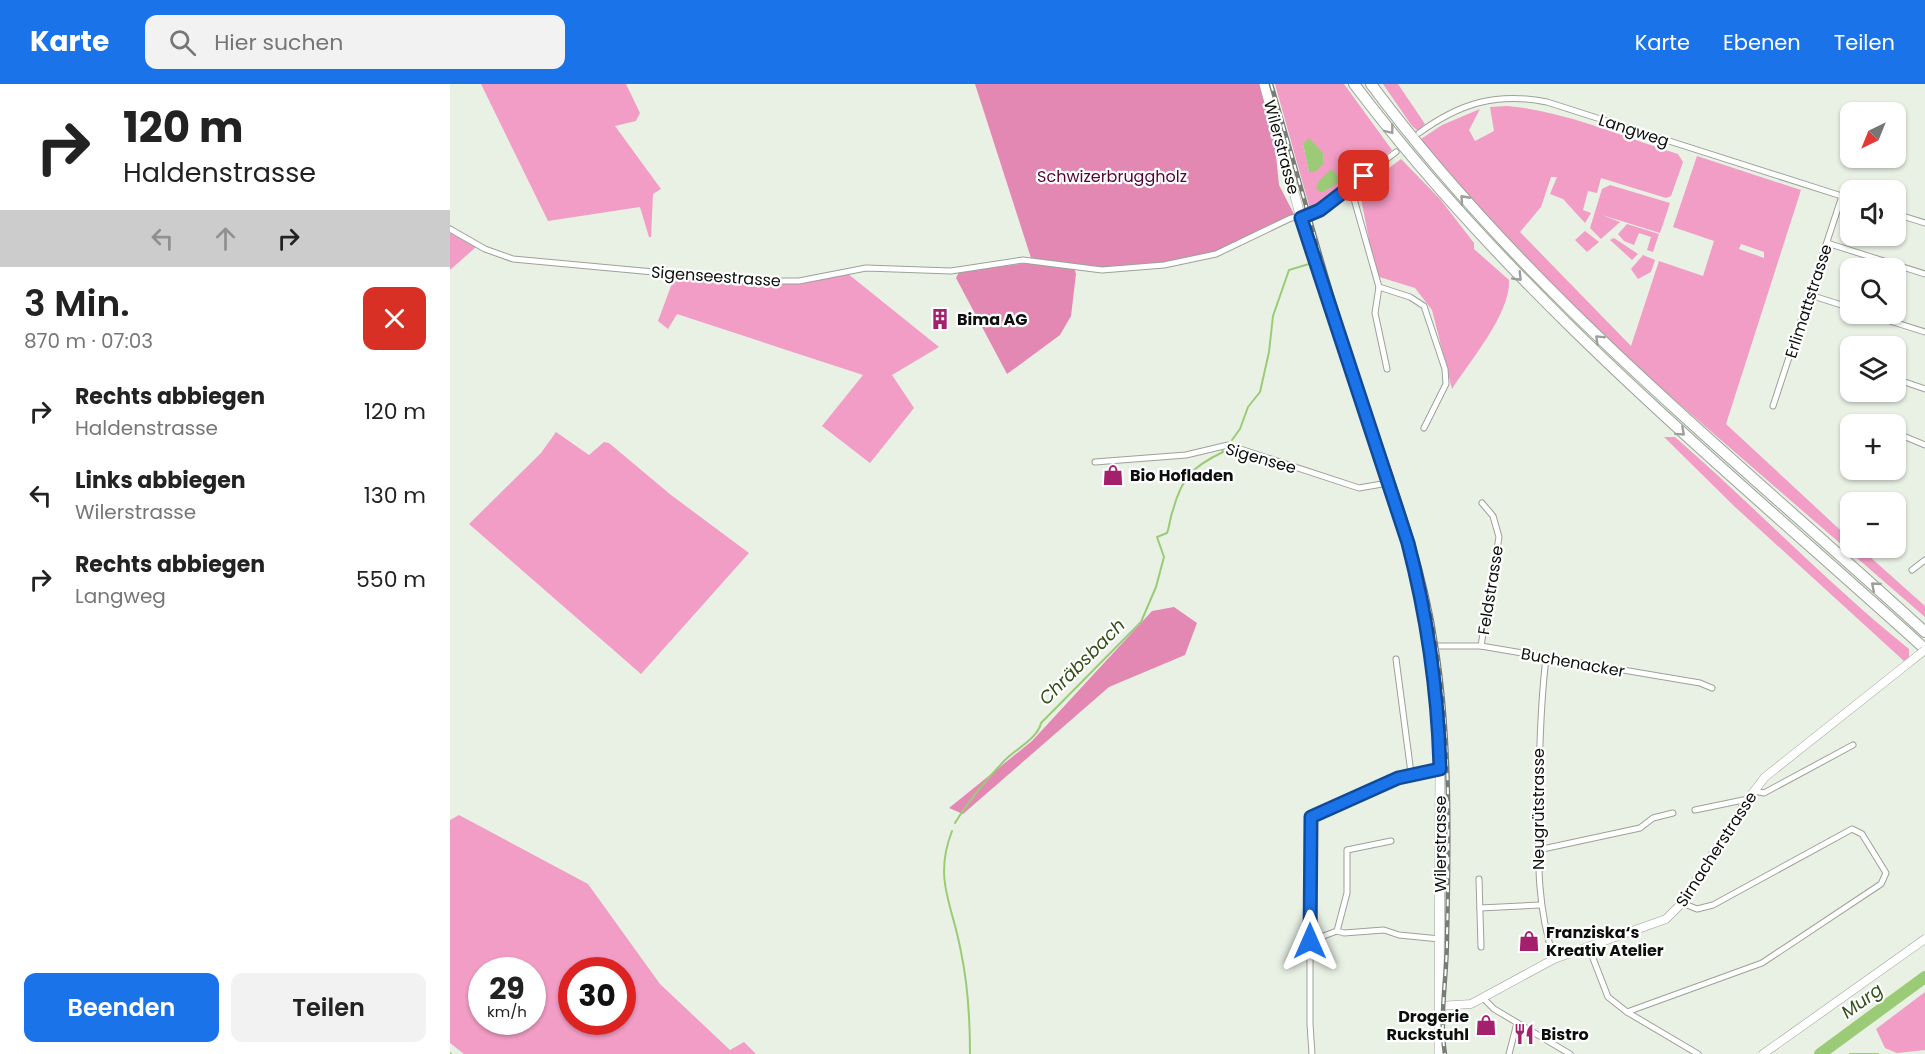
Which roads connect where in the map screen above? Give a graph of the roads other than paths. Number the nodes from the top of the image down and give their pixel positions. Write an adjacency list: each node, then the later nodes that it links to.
1 (1264, 84): 10 (main road, Wilerstrasse)
2 (1354, 84): 33 (highway, one-way to 33)
3 (1371, 84): 32 (highway, one-way to 3)
4 (1419, 134): 7 (street, Langweg)
5 (1396, 152): 6 (street)
6 (1349, 188): 10 (street); 15 (street)
7 (1840, 195)
8 (1840, 202): 13 (street, Erlimattstrasse)
9 (1906, 217): 11 (street)
10 (1301, 218): 12 (street, Sigenseestrasse); 28 (main road, Wilerstrasse)
11 (1925, 223)
12 (450, 229)
13 (1827, 243): 14 (street); 16 (street, Erlimattstrasse)
14 (1925, 274)
15 (1379, 287): 20 (street); 24 (street)
16 (1810, 295): 17 (street); 23 (street, Erlimattstrasse)
17 (1840, 305)
18 (1900, 324): 19 (street)
19 (1925, 332)
20 (1387, 369)
21 (1906, 382): 22 (street)
22 (1925, 389)
23 (1773, 406)
24 (1425, 428)
25 (1906, 437): 26 (street)
26 (1925, 445)
27 (1095, 462): 28 (street, Sigensee)
28 (1388, 483): 34 (main road, Wilerstrasse)
29 (1482, 503): 35 (street, Feldstrasse)
30 (1925, 560): 31 (street)
31 (1912, 570)
32 (1923, 629)
33 (1911, 637): 36 (highway); 37 (highway)
34 (1431, 646): 35 (street, Buchenacker); 42 (main road, Wilerstrasse)
35 (1481, 646): 38 (street, Buchenacker)
36 (1925, 650): 44 (street, Sirnacherstrasse, bridge)
37 (1925, 656)
38 (1546, 658): 40 (street, Buchenacker); 49 (street, Neugrütstrasse)
39 (1396, 659): 43 (street)
40 (1712, 688)
41 (1853, 745): 44 (street)
42 (1440, 769): 43 (street); 55 (main road, Wilerstrasse)
43 (1411, 773): 57 (street)
44 (1754, 791): 45 (street, Sirnacherstrasse)
45 (1748, 799): 46 (street); 51 (street, Sirnacherstrasse)
46 (1695, 810)
47 (1673, 813): 49 (street)
48 (1390, 841): 54 (street)
49 (1538, 850): 52 (street, Neugrütstrasse)
50 (1479, 879): 53 (street)
51 (1682, 903): 59 (street, Sirnacherstrasse); 63 (street)
52 (1540, 905): 53 (street); 60 (street, Neugrütstrasse)
53 (1480, 908): 58 (street)
54 (1337, 931): 55 (street); 57 (street)
55 (1442, 939): 62 (main road, Wilerstrasse)
56 (1925, 939): 70 (street)
57 (1310, 941): 65 (street)
58 (1481, 947)
59 (1589, 948): 60 (street, Sirnacherstrasse); 63 (street)
60 (1554, 959): 61 (street, Sirnacherstrasse)
61 (1484, 999): 62 (street, Sirnacherstrasse); 64 (street)
62 (1439, 1006): 66 (main road, Wilerstrasse)
63 (1627, 1012): 69 (street)
64 (1518, 1023): 67 (street); 68 (street)
65 (1312, 1054)
66 (1439, 1054)
67 (1509, 1054)
68 (1570, 1054)
69 (1698, 1054)
70 (1763, 1054)

